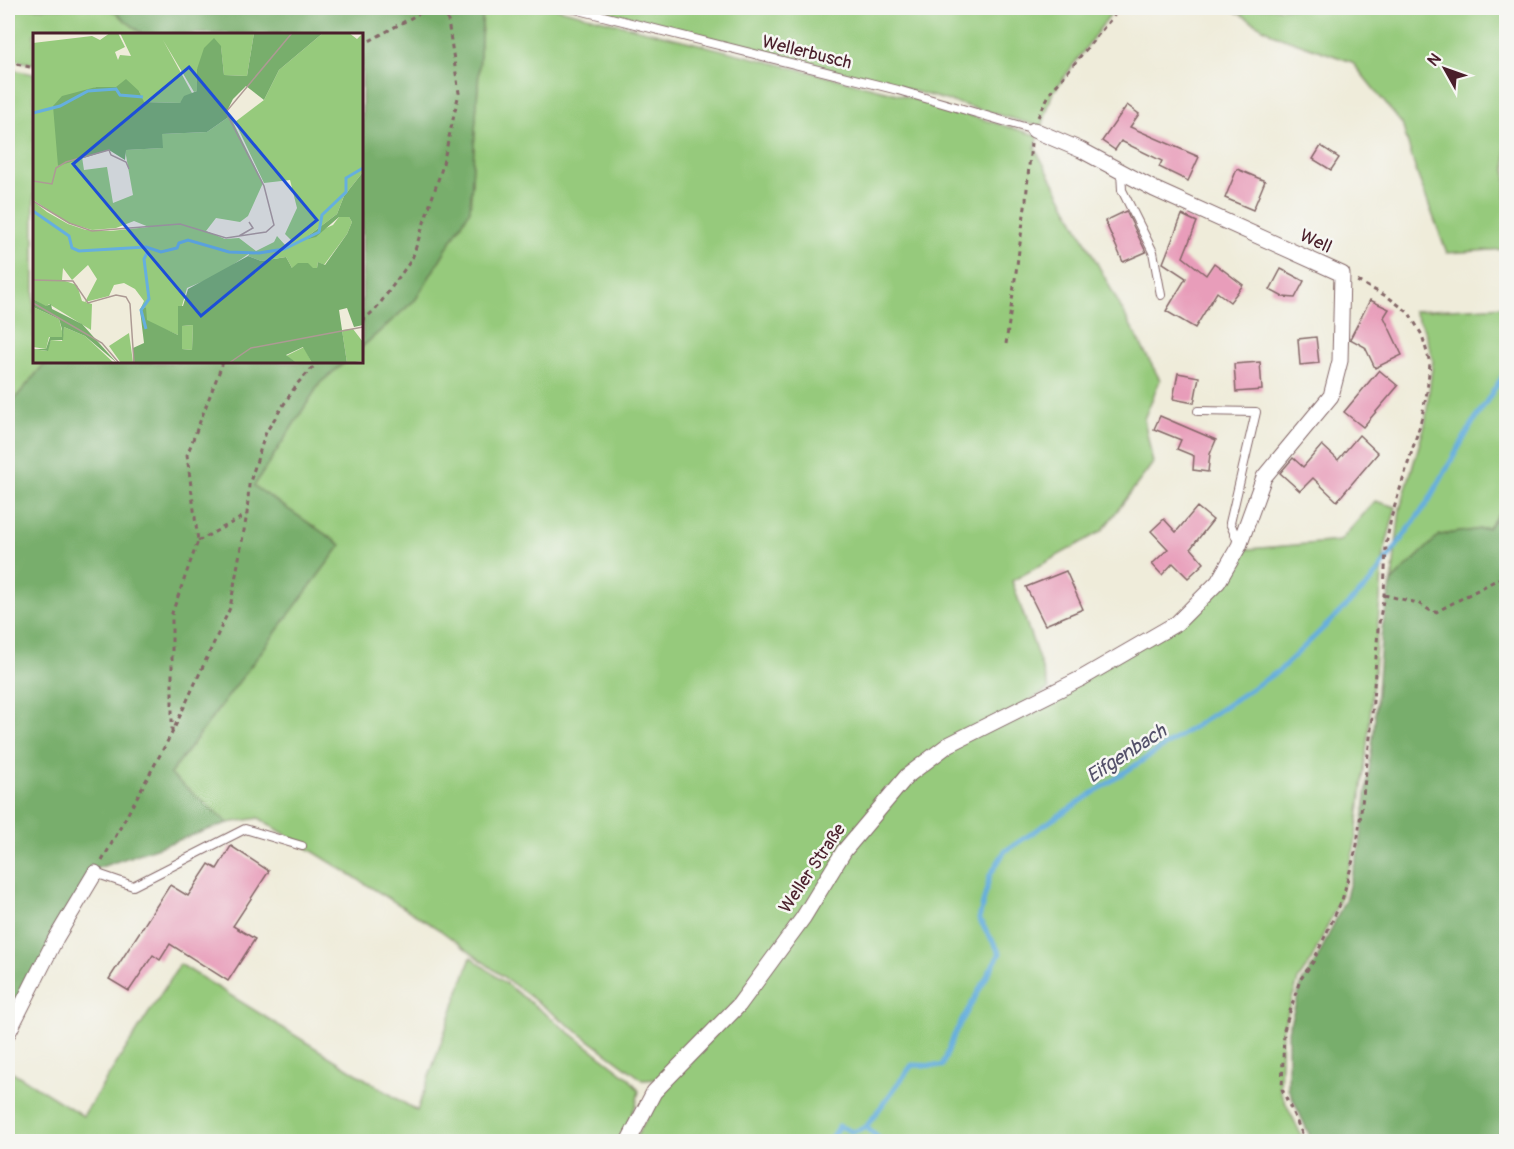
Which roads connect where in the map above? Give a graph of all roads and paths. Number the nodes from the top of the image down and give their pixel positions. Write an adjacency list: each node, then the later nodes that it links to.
1 (429, 8): 5 (path)
2 (446, 8): 12 (path)
3 (571, 8): 8 (lane, Wellerbusch)
4 (1120, 8): 8 (path)
5 (363, 44)
6 (8, 62): 7 (path)
7 (33, 68)
8 (1034, 130): 9 (street, Well); 13 (path)
9 (1121, 172): 10 (street, Well); 11 (lane)
10 (1342, 274): 19 (street, Well); 21 (path)
11 (1161, 295)
12 (363, 320)
13 (1006, 344)
14 (223, 363): 18 (path)
15 (317, 363): 17 (path)
16 (1198, 411): 19 (lane)
17 (247, 514): 18 (path); 23 (path)
18 (198, 541): 23 (path)
19 (1239, 546): 22 (street, Well)
20 (1506, 575): 21 (path)
21 (1384, 595): 28 (path)
22 (1082, 678): 27 (street, Weller Straße)
23 (172, 733): 25 (path)
24 (302, 846): 25 (lane)
25 (95, 873): 26 (street)
26 (8, 1033)
27 (628, 1142)
28 (1306, 1142)

